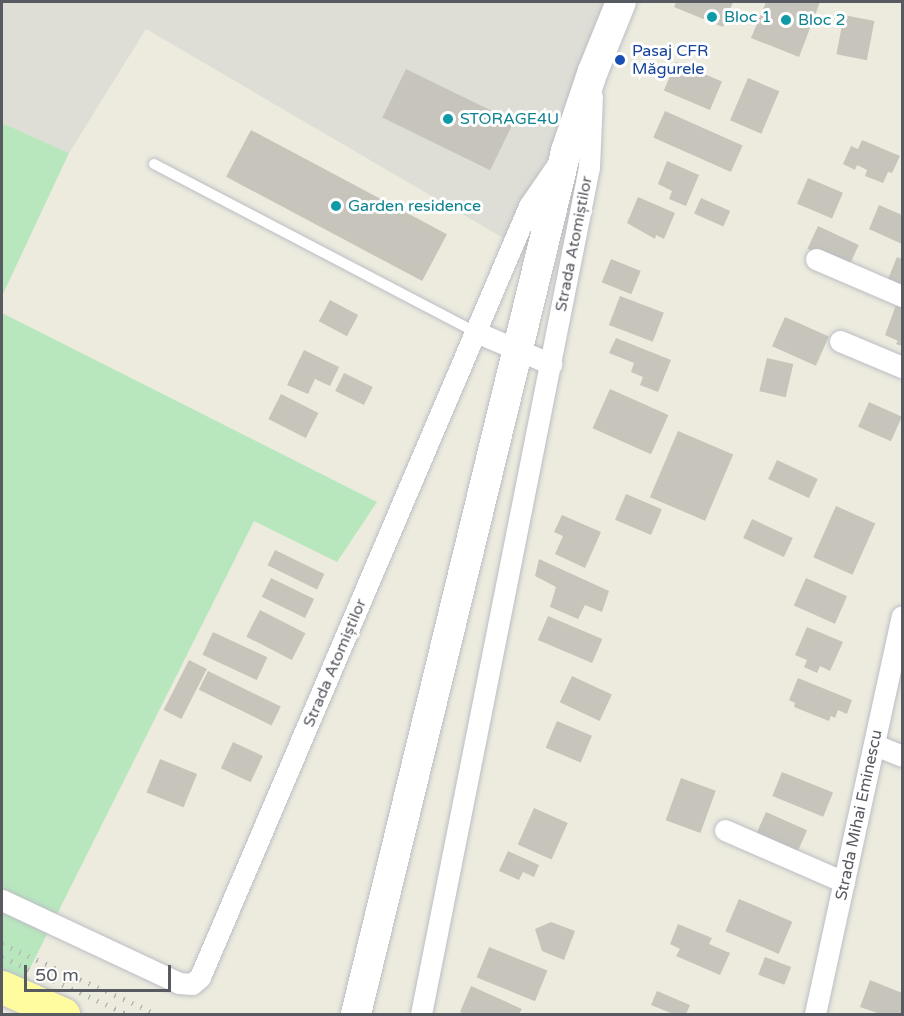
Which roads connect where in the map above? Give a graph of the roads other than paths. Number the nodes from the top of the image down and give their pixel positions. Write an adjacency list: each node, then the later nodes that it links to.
1 (621, 2): 2 (main road, Strada Atomiștilor)
2 (593, 71): 3 (main road, Strada Atomiștilor); 10 (street, Strada Atomiștilor)
3 (566, 151): 7 (street, Strada Atomiștilor); 9 (main road, Strada Atomiștilor)
4 (154, 165): 7 (lane)
5 (816, 259): 6 (street)
6 (903, 296)
7 (476, 332): 9 (street); 17 (street, Strada Atomiștilor)
8 (840, 341): 11 (street)
9 (518, 350): 10 (street); 20 (main road, Strada Atomiștilor)
10 (551, 364): 21 (street, Strada Atomiștilor)
11 (903, 367)
12 (902, 626): 13 (street, Strada Mihai Eminescu)
13 (874, 744): 14 (street); 16 (street, Strada Mihai Eminescu)
14 (903, 756)
15 (725, 830): 16 (street)
16 (844, 882): 22 (street, Strada Mihai Eminescu)
17 (2, 900)
18 (2, 987): 19 (main road)
19 (63, 1014)
20 (357, 1014)
21 (421, 1014)
22 (815, 1014)

